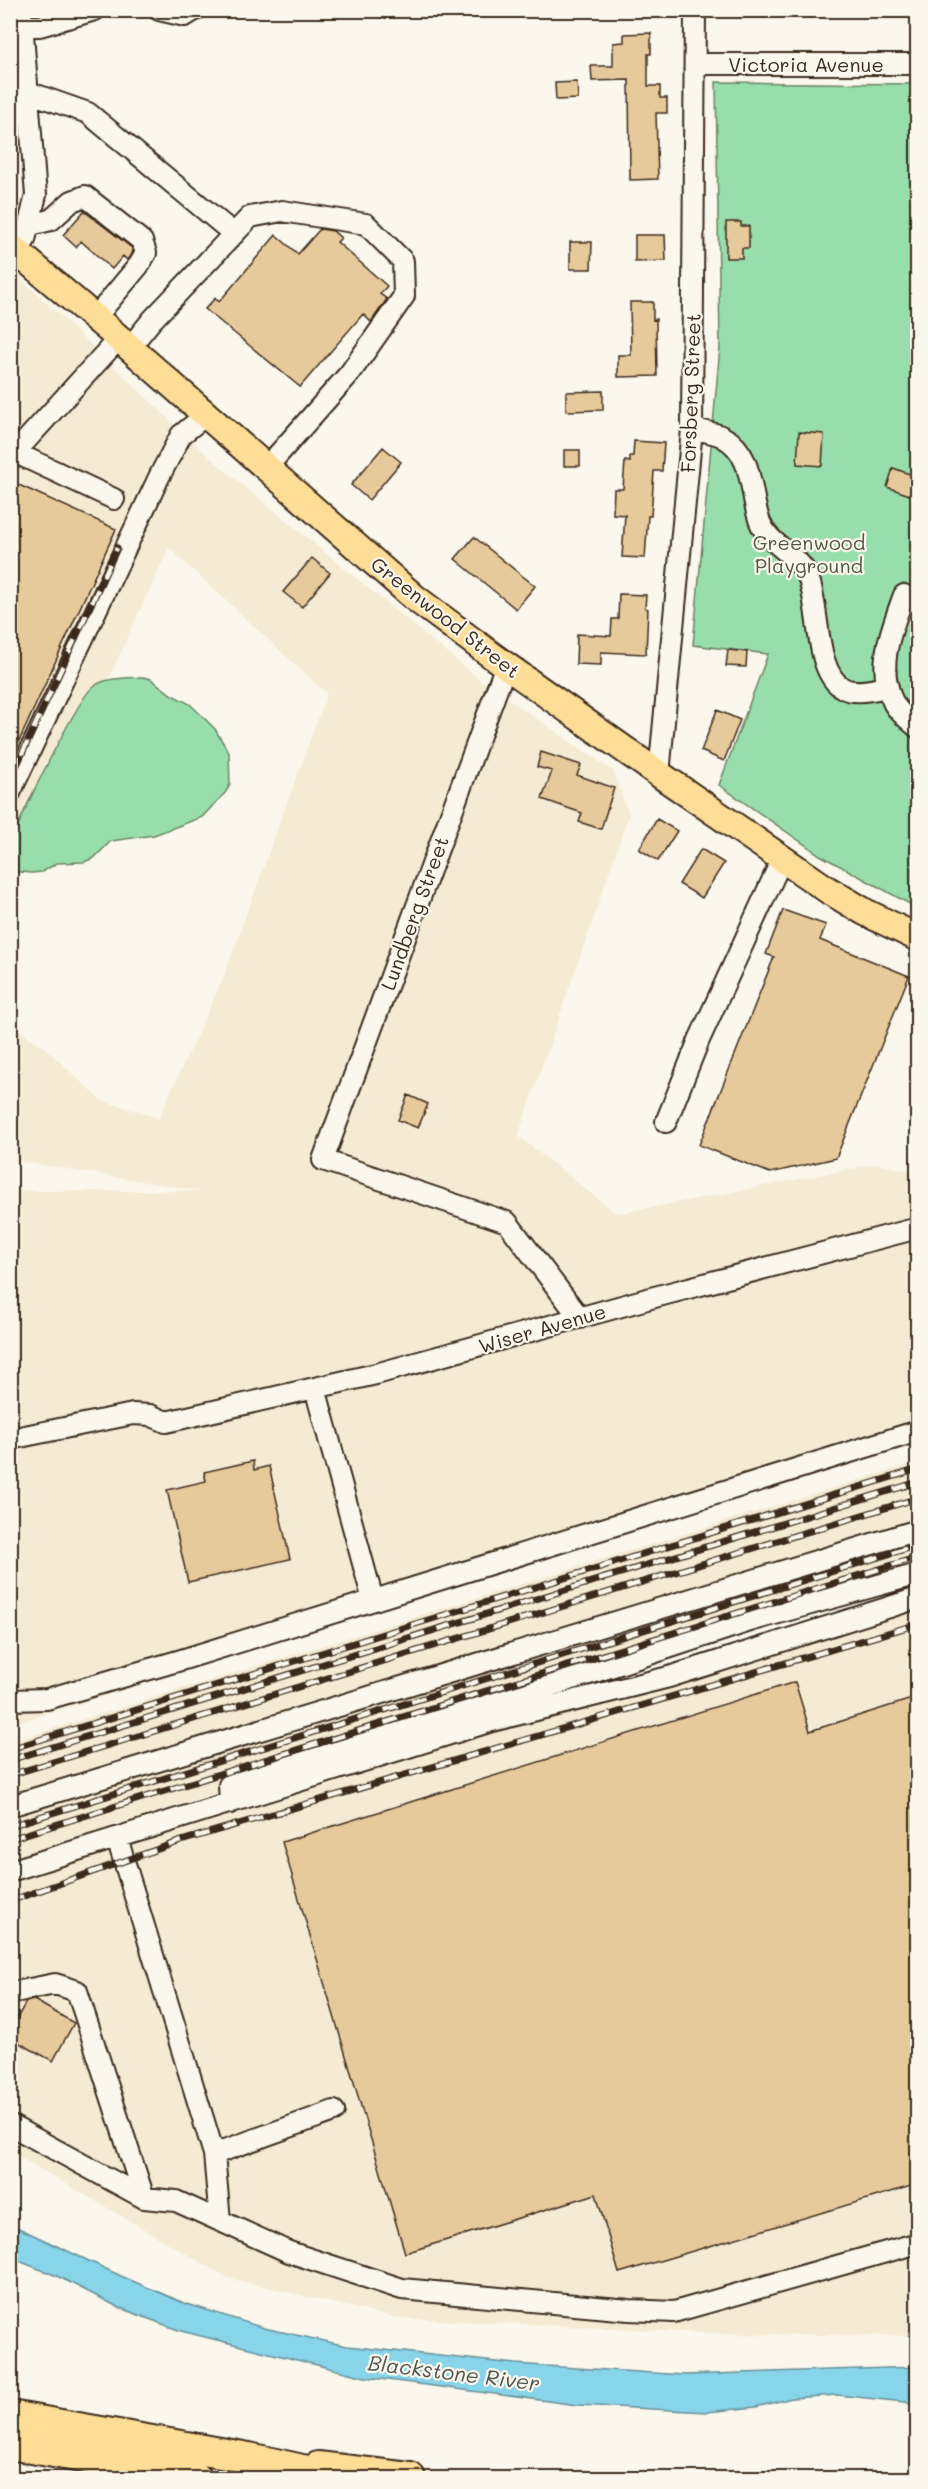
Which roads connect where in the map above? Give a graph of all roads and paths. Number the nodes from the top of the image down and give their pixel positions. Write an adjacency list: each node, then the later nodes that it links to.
1 (95, 10): 5 (street)
2 (159, 10): 3 (street)
3 (195, 10)
4 (695, 10): 6 (street, Forsberg Street)
5 (22, 18): 8 (street)
6 (695, 64): 7 (street, Victoria Avenue); 15 (street, Forsberg Street)
7 (918, 64)
8 (28, 92): 9 (street); 10 (street)
9 (30, 225): 11 (street); 12 (street)
10 (234, 234): 13 (street); 17 (street)
11 (13, 248): 12 (main road, Greenwood Street)
12 (95, 318): 13 (main road, Greenwood Street)
13 (124, 343): 14 (main road, Greenwood Street); 16 (street)
14 (207, 414): 17 (main road, Greenwood Street); 24 (street)
15 (692, 429): 21 (street); 23 (street, Forsberg Street)
16 (13, 456): 18 (street)
17 (267, 467): 20 (main road, Greenwood Street)
18 (114, 499)
19 (904, 595): 21 (street)
20 (506, 665): 23 (main road, Greenwood Street); 29 (street, Lundberg Street)
21 (888, 687): 22 (street)
22 (918, 728)
23 (659, 774): 25 (main road, Greenwood Street)
24 (10, 793)
25 (782, 859): 26 (main road, Greenwood Street); 27 (street)
26 (918, 938)
27 (666, 1122)
28 (918, 1228): 29 (street, Wiser Avenue)
29 (580, 1318): 30 (street, Wiser Avenue)
30 (315, 1388): 32 (street, Wiser Avenue); 36 (street)
31 (918, 1431): 36 (street)
32 (10, 1439)
33 (918, 1530): 39 (street)
34 (918, 1574): 38 (street)
35 (918, 1598): 38 (street)
36 (373, 1600): 37 (street)
37 (10, 1700)
38 (230, 1803): 40 (street)
39 (10, 1806)
40 (117, 1838): 41 (street); 45 (street)
41 (10, 1871)
42 (10, 1993): 46 (street)
43 (334, 2111): 45 (street)
44 (10, 2125): 46 (street)
45 (214, 2154): 47 (street)
46 (144, 2198): 47 (street)
47 (220, 2222): 48 (street)
48 (918, 2243)
49 (10, 2416): 51 (highway)
50 (10, 2444): 52 (highway)
51 (249, 2458): 53 (highway); 54 (highway)
52 (196, 2478)
53 (338, 2478)
54 (410, 2478)

